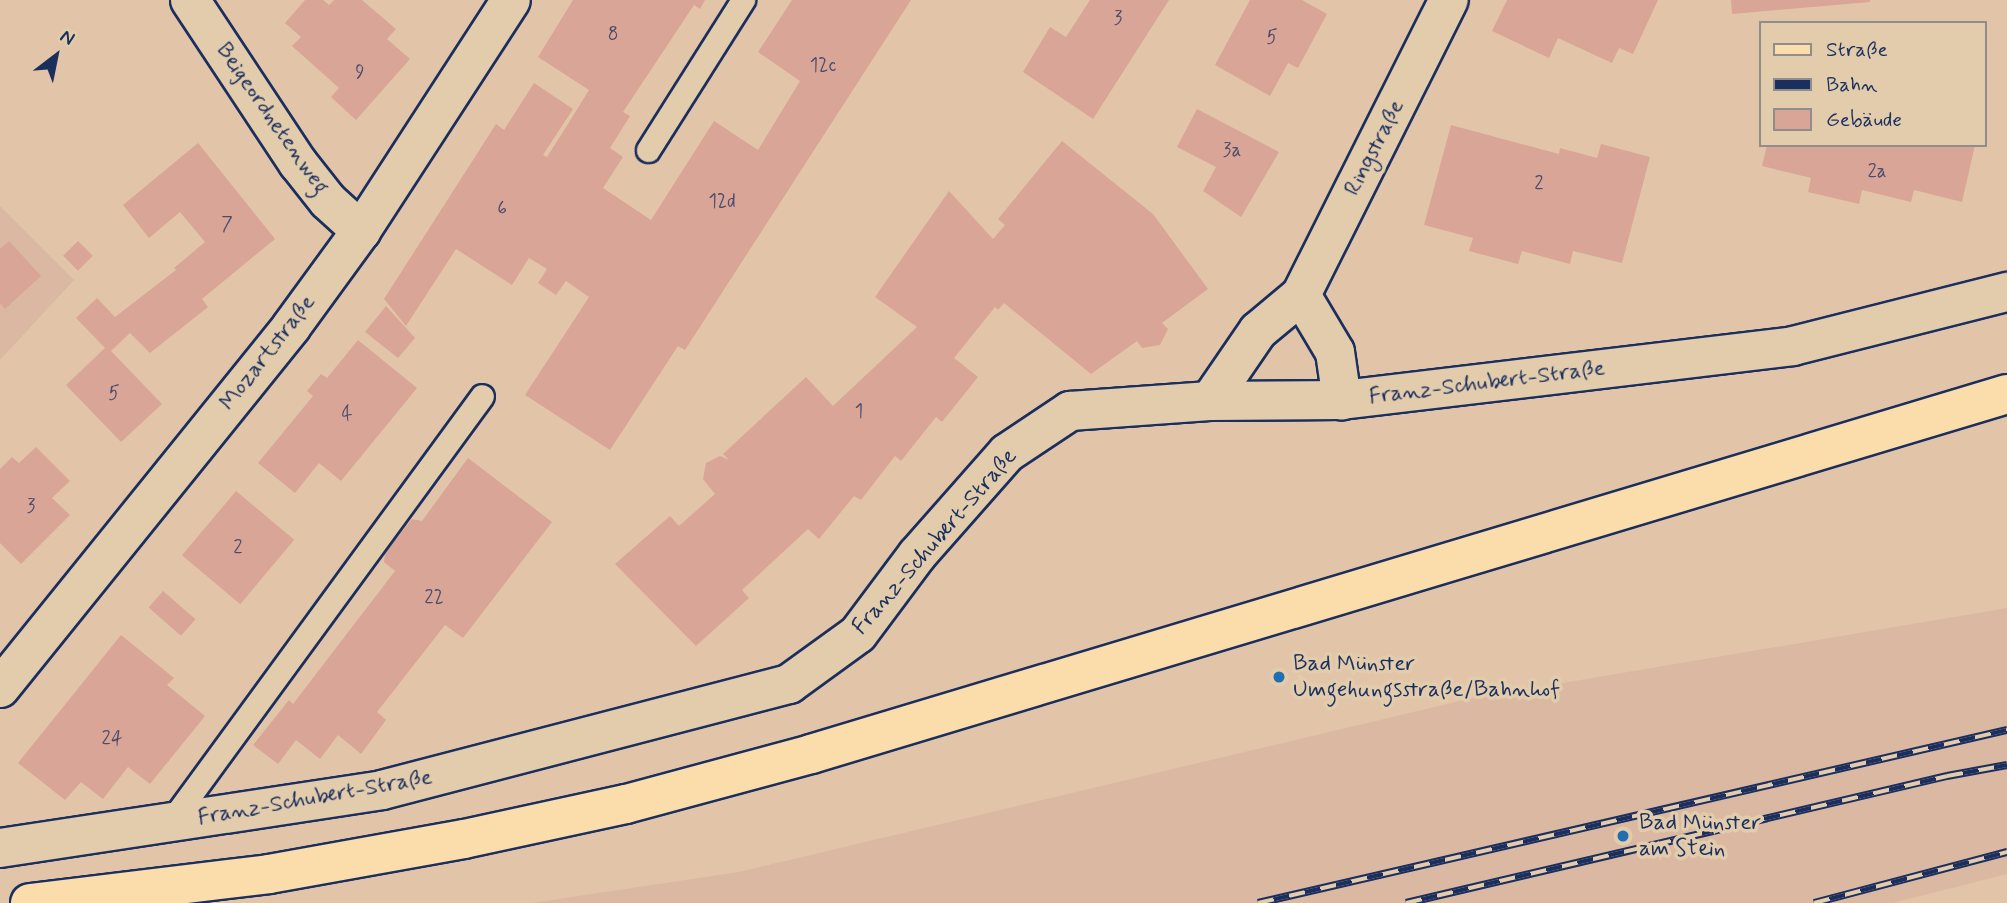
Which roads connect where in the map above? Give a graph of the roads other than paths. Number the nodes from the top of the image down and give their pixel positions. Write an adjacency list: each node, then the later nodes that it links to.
1 (190, 0): 6 (street, Beigeordnetenweg)
2 (511, 0): 6 (street, Mozartstraße)
3 (743, 0): 5 (lane)
4 (1449, 0): 8 (street, Ringstraße)
5 (648, 150)
6 (361, 231): 13 (street, Mozartstraße)
7 (2007, 292): 11 (street, Franz-Schubert-Straße)
8 (1301, 295): 11 (street); 12 (street, Ringstraße)
9 (2007, 394): 16 (main road)
10 (482, 396): 14 (lane)
11 (1342, 400): 12 (street, Franz-Schubert-Straße)
12 (1210, 401): 14 (street, Franz-Schubert-Straße)
13 (0, 688)
14 (169, 824): 15 (street, Franz-Schubert-Straße)
15 (0, 848)
16 (30, 903)

